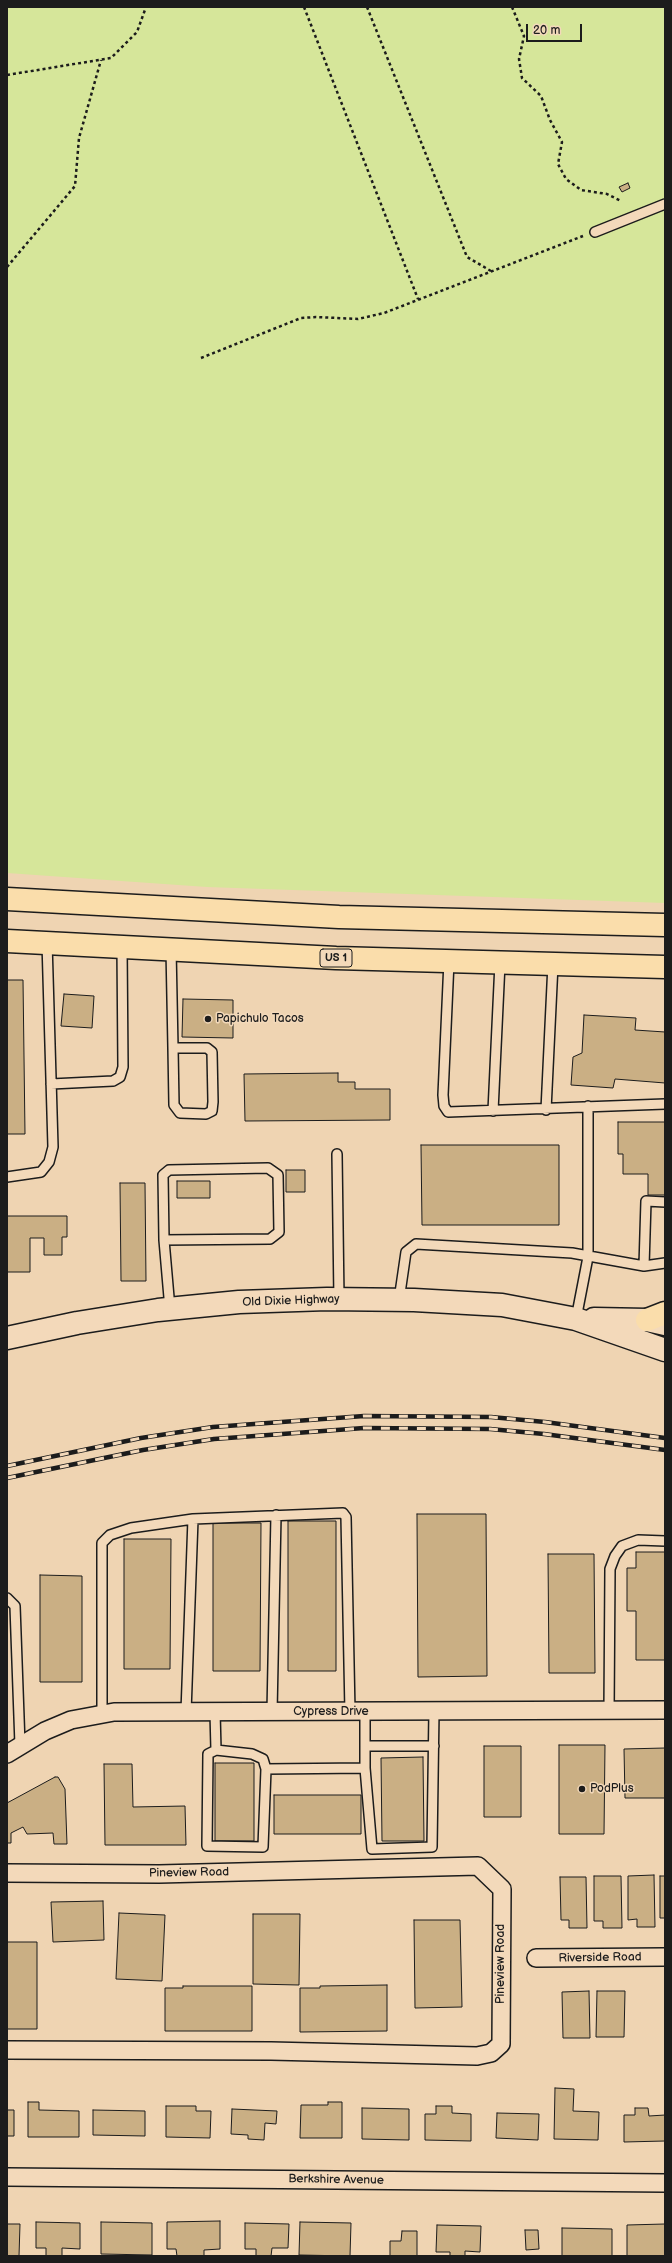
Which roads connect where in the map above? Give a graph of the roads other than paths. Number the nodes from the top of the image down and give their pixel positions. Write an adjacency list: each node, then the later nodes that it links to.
1 (665, 204): 2 (lane)
2 (595, 232)
3 (7, 899): 4 (main road)
4 (665, 925)
5 (7, 940): 6 (main road, US 1)
6 (47, 942): 7 (main road, US 1); 14 (lane)
7 (122, 947): 8 (main road, US 1); 14 (lane)
8 (171, 949): 9 (main road, US 1); 13 (lane)
9 (449, 961): 10 (main road, US 1); 18 (lane)
10 (500, 963): 11 (main road, US 1); 18 (lane)
11 (553, 964): 12 (main road, US 1); 17 (lane)
12 (665, 967)
13 (173, 1048): 13 (lane)
14 (51, 1084): 20 (lane)
15 (665, 1104): 16 (lane)
16 (588, 1106): 17 (lane); 23 (lane)
17 (546, 1110): 18 (lane)
18 (493, 1112)
19 (337, 1154): 26 (lane)
20 (7, 1177)
21 (665, 1202): 25 (lane)
22 (164, 1240): 22 (lane); 28 (lane)
23 (588, 1257): 25 (lane); 27 (lane); 29 (lane)
24 (665, 1263): 25 (lane)
25 (644, 1266)
26 (339, 1299): 27 (street, Old Dixie Highway); 28 (street, Old Dixie Highway)
27 (399, 1300): 29 (street, Old Dixie Highway)
28 (170, 1309): 31 (street, Old Dixie Highway)
29 (576, 1319): 30 (street, Old Dixie Highway); 32 (street, Old Dixie Highway)
30 (659, 1319)
31 (7, 1338)
32 (665, 1350)
33 (276, 1515): 34 (lane); 42 (lane); 43 (lane)
34 (193, 1519): 40 (lane); 44 (lane)
35 (665, 1541): 39 (lane)
36 (7, 1598): 47 (lane)
37 (665, 1710): 39 (street, Cypress Drive)
38 (434, 1711): 39 (street, Cypress Drive); 43 (street, Cypress Drive); 46 (lane)
39 (608, 1711)
40 (186, 1712): 41 (street, Cypress Drive); 44 (street, Cypress Drive)
41 (215, 1712): 42 (street, Cypress Drive); 48 (lane)
42 (272, 1712): 43 (street, Cypress Drive)
43 (358, 1712): 45 (lane)
44 (102, 1714): 47 (street, Cypress Drive)
45 (365, 1746): 46 (lane); 49 (lane)
46 (434, 1746): 49 (lane)
47 (13, 1749)
48 (216, 1750): 50 (lane); 50 (lane)
49 (365, 1768): 50 (lane)
50 (266, 1769)
51 (7, 1873): 54 (street, Pineview Road)
52 (665, 1957): 53 (street, Riverside Road)
53 (536, 1958)
54 (7, 2050)
55 (7, 2177): 56 (street, Berkshire Avenue)
56 (665, 2183)

